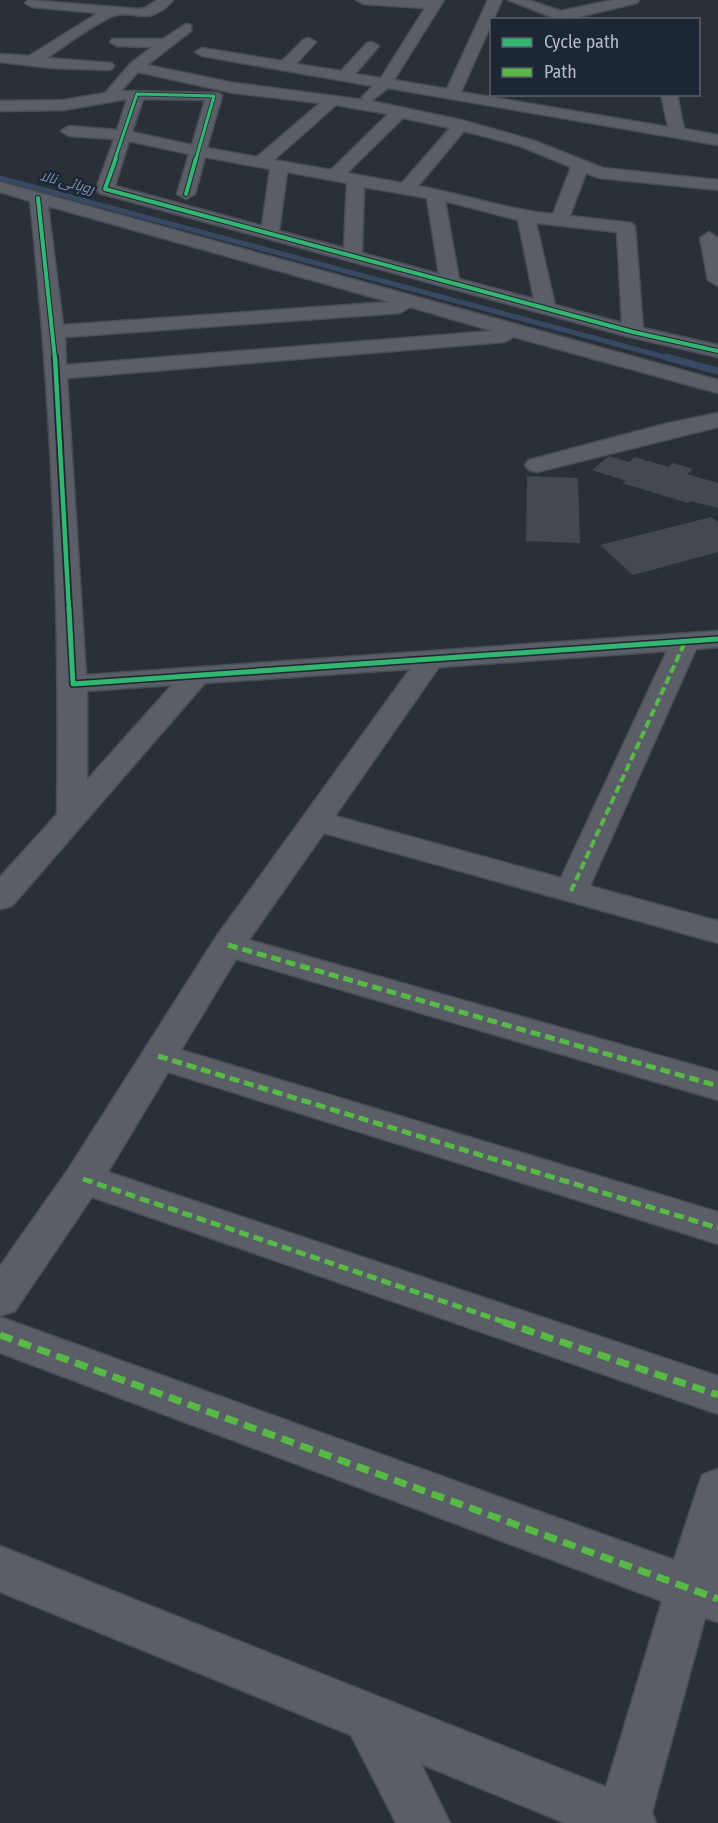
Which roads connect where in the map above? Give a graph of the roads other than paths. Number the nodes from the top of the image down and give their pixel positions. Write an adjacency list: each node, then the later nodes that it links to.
1 (36, 0): 8 (street)
2 (166, 0): 8 (street)
3 (363, 0): 7 (street)
4 (495, 0): 27 (street)
5 (515, 0): 9 (street)
6 (632, 0): 9 (street)
7 (435, 3): 24 (street)
8 (112, 10): 21 (street)
9 (559, 17)
10 (147, 28): 14 (street)
11 (240, 41): 17 (street)
12 (117, 42): 14 (street)
13 (309, 42): 20 (street)
14 (166, 43): 22 (street)
15 (372, 46): 23 (street)
16 (202, 52): 17 (street)
17 (224, 56): 20 (street)
18 (0, 58): 21 (street)
19 (107, 66): 21 (street)
20 (285, 67): 23 (street)
21 (34, 68)
22 (135, 68): 25 (street); 28 (street)
23 (345, 76): 24 (street)
24 (385, 83): 27 (street); 34 (street)
25 (234, 88): 29 (street); 31 (street)
26 (138, 94): 28 (street); 29 (street); 41 (street)
27 (452, 94): 33 (street)
28 (114, 96): 35 (street)
29 (214, 96): 43 (street)
30 (670, 96): 40 (street)
31 (333, 100): 34 (street); 44 (street)
32 (600, 102): 37 (street)
33 (528, 103): 37 (street); 38 (street)
34 (362, 105): 36 (street)
35 (0, 106)
36 (400, 112): 38 (street); 47 (street)
37 (595, 118): 40 (street)
38 (468, 127): 45 (street); 53 (street)
39 (69, 131): 41 (street)
40 (682, 134): 42 (street); 49 (street)
41 (124, 135): 43 (street); 60 (street)
42 (718, 140)
43 (196, 151): 44 (street); 54 (street)
44 (260, 163): 46 (street)
45 (580, 165): 49 (street); 59 (street)
46 (279, 166): 47 (street); 60 (street)
47 (334, 176): 48 (street)
48 (356, 180): 53 (street); 62 (street)
49 (660, 180): 50 (street)
50 (718, 185)
51 (0, 187): 56 (street)
52 (488, 188): 57 (street)
53 (406, 189): 55 (street)
54 (186, 194)
55 (435, 194): 57 (street); 64 (street)
56 (38, 198): 65 (street); 67 (street)
57 (477, 203): 58 (street)
58 (526, 217): 59 (street); 66 (street)
59 (560, 220): 68 (street)
60 (270, 233): 62 (street)
61 (709, 238): 63 (street)
62 (353, 255): 64 (street)
63 (718, 280)
64 (450, 281): 66 (street)
65 (423, 305): 67 (street); 69 (street)
66 (546, 307): 68 (street)
67 (54, 332): 71 (street)
68 (633, 332): 70 (street)
69 (527, 334): 71 (street); 72 (street)
70 (718, 351)
71 (57, 372): 79 (street)
72 (718, 387)
73 (718, 420): 74 (street)
74 (537, 465)
75 (718, 639): 76 (street)
76 (685, 642): 77 (street); 82 (street)
77 (431, 659): 78 (street); 81 (street)
78 (196, 676): 79 (street); 80 (street)
79 (72, 684): 80 (street)
80 (72, 817): 83 (street)
81 (316, 820): 82 (street); 85 (street)
82 (571, 891): 84 (street)
83 (0, 898)
84 (718, 932)
85 (228, 945): 86 (street); 87 (street)
86 (158, 1056): 88 (street); 89 (street)
87 (718, 1086)
88 (83, 1179): 90 (street); 92 (street)
89 (718, 1228)
90 (0, 1299)
91 (0, 1335): 95 (street)
92 (718, 1395)
93 (718, 1490): 95 (street)
94 (0, 1569): 96 (street)
95 (704, 1594): 97 (street)
96 (369, 1718): 97 (street); 98 (street)
97 (626, 1821)
98 (424, 1823)

